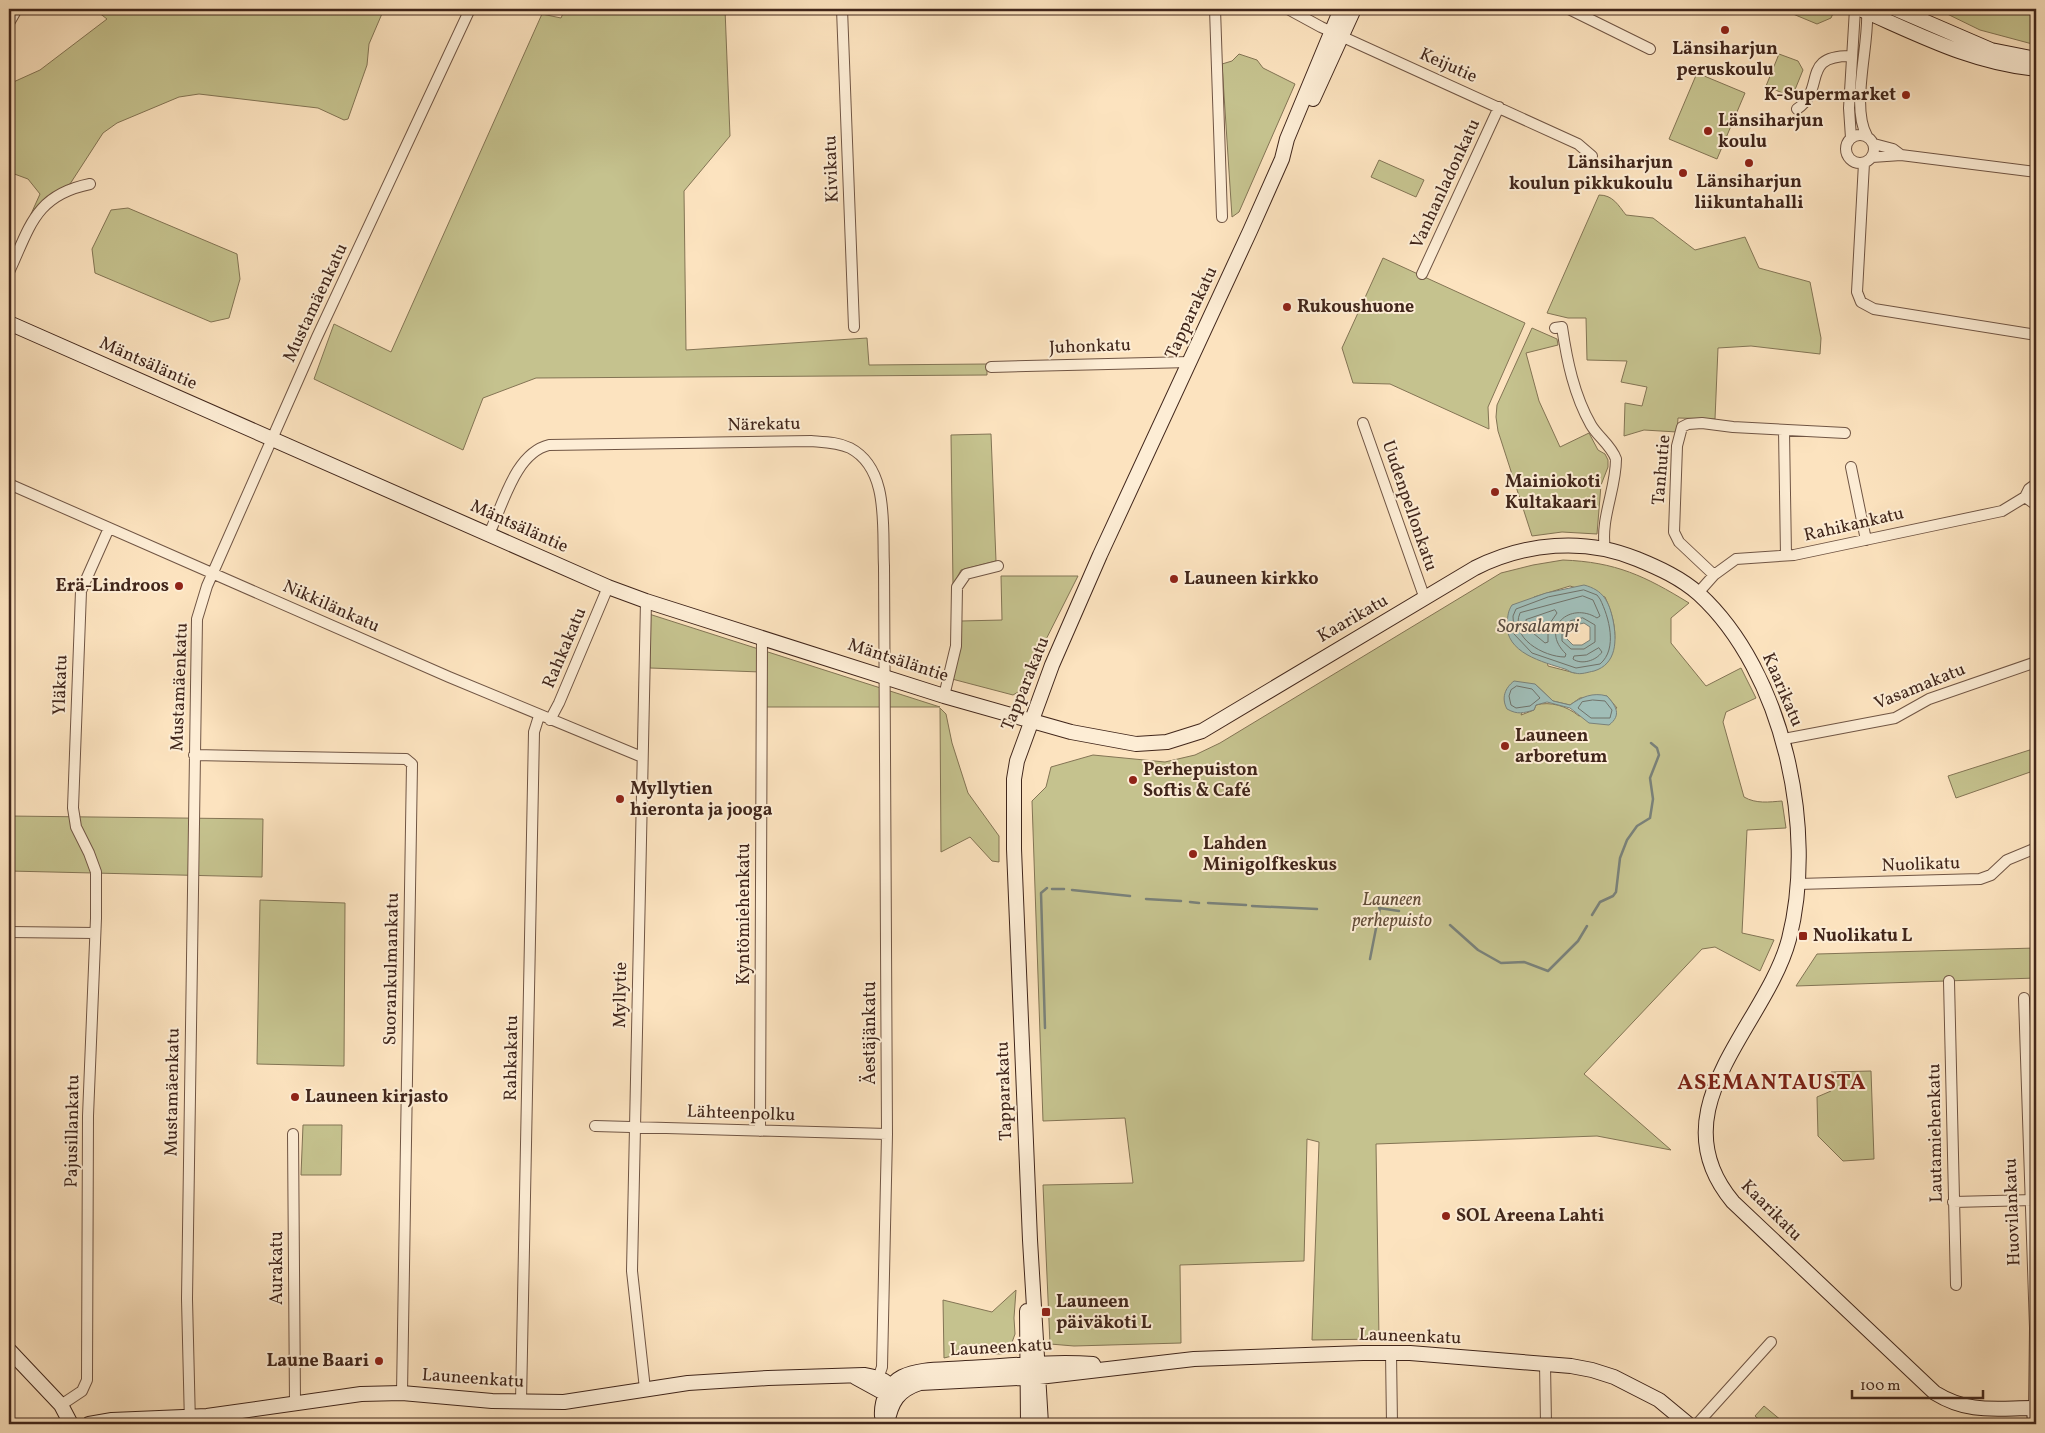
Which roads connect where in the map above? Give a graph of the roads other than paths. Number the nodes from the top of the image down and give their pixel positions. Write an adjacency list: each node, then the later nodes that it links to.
1 (17, 9): 11 (street)
2 (470, 9): 38 (street, Mustamäenkatu)
3 (842, 9): 30 (street, Kivikatu)
4 (1215, 9): 26 (street)
5 (1288, 9): 12 (street, Keijutie)
6 (1341, 9): 12 (street, Tapparakatu)
7 (1354, 9): 12 (street, Tapparakatu)
8 (1569, 9): 13 (street)
9 (1896, 9): 15 (street)
10 (1862, 10): 14 (street); 16 (street); 20 (street)
11 (9, 23)
12 (1336, 34): 17 (street, Keijutie); 33 (street, Tapparakatu)
13 (1650, 49)
14 (1852, 56): 18 (street); 19 (street)
15 (2036, 59)
16 (2036, 69)
17 (1499, 107): 22 (street, Keijutie); 28 (street, Vanhanladonkatu)
18 (1797, 109)
19 (1851, 138): 20 (street); 23 (street)
20 (1870, 140): 21 (street); 23 (street)
21 (1901, 155): 23 (street); 24 (street)
22 (1592, 156)
23 (1868, 160): 32 (street)
24 (2036, 172)
25 (90, 184): 27 (street)
26 (1222, 217)
27 (9, 272)
28 (1422, 274)
29 (9, 323): 38 (street, Mäntsäläntie)
30 (854, 327)
31 (1555, 328): 47 (street)
32 (2036, 335)
33 (1190, 362): 34 (street, Juhonkatu); 62 (street, Tapparakatu)
34 (991, 367)
35 (1363, 423): 54 (street, Uudenpellonkatu)
36 (1784, 431): 37 (street, Tanhutie); 48 (street); 51 (street, Tanhutie)
37 (1845, 433)
38 (273, 440): 45 (street, Mäntsäläntie); 50 (street, Mustamäenkatu)
39 (1851, 467): 46 (street)
40 (2036, 484): 42 (street, Rahikankatu)
41 (10, 486): 44 (street, Nikkilänkatu)
42 (2025, 496): 43 (street); 46 (street, Rahikankatu)
43 (2036, 504)
44 (109, 528): 50 (street, Nikkilänkatu); 66 (street, Yläkatu)
45 (489, 534): 52 (street, Mäntsäläntie); 58 (street, Närekatu)
46 (1866, 540): 48 (street, Rahikankatu)
47 (1605, 550): 53 (street, Kaarikatu); 54 (street, Kaarikatu)
48 (1786, 555): 51 (street, Rahikankatu)
49 (998, 566): 59 (street)
50 (213, 573): 60 (street, Nikkilänkatu); 64 (street, Mustamäenkatu)
51 (1714, 574): 53 (street, Rahikankatu)
52 (608, 587): 55 (street, Mäntsäläntie); 61 (street, Rahkakatu)
53 (1698, 593): 63 (street, Kaarikatu)
54 (1425, 599): 62 (street, Kaarikatu)
55 (646, 601): 56 (street, Mäntsäläntie); 65 (street, Myllytie)
56 (762, 638): 58 (street, Mäntsäläntie); 75 (street, Kyntömiehenkatu)
57 (2036, 662): 63 (street, Vasamakatu)
58 (884, 676): 59 (street, Mäntsäläntie); 77 (street, Äestäjänkatu)
59 (944, 696): 62 (street, Mäntsäläntie)
60 (539, 716): 61 (street, Nikkilänkatu); 91 (street, Rahkakatu)
61 (550, 720): 65 (street, Nikkilänkatu)
62 (1030, 722): 87 (street, Tapparakatu)
63 (1784, 739): 68 (street, Kaarikatu)
64 (194, 755): 90 (street, Suorankulmankatu); 95 (street, Mustamäenkatu)
65 (642, 757): 74 (street, Myllytie)
66 (86, 847): 70 (street, Pajusillankatu)
67 (2036, 848): 68 (street, Nuolikatu)
68 (1798, 884): 94 (street, Kaarikatu)
69 (9, 932): 70 (street)
70 (95, 933): 93 (street, Pajusillankatu)
71 (1949, 981): 79 (street, Lautamiehenkatu)
72 (2024, 998): 78 (street, Huovilankatu)
73 (595, 1126): 74 (street, Lähteenpolku)
74 (634, 1127): 75 (street, Lähteenpolku); 89 (street, Myllytie)
75 (760, 1131): 77 (street, Lähteenpolku)
76 (293, 1134): 92 (street, Aurakatu)
77 (887, 1134): 88 (street, Äestäjänkatu)
78 (2034, 1200): 79 (street); 80 (street, Huovilankatu)
79 (1953, 1202): 81 (street, Lautamiehenkatu)
80 (2035, 1272): 85 (street, Huovilankatu)
81 (1956, 1285)
82 (1771, 1342): 105 (street)
83 (9, 1350): 93 (street)
84 (1391, 1353): 86 (street, Launeenkatu); 87 (street, Launeenkatu); 102 (street)
85 (2036, 1359): 94 (street, Huovilankatu)
86 (1545, 1364): 103 (street); 104 (street, Launeenkatu)
87 (1033, 1371): 88 (street, Launeenkatu); 100 (street); 101 (street)
88 (885, 1388): 89 (street, Launeenkatu); 98 (street); 99 (street)
89 (645, 1389): 91 (street, Launeenkatu)
90 (402, 1393): 91 (street, Launeenkatu); 92 (street, Launeenkatu)
91 (521, 1402)
92 (295, 1403): 95 (street, Launeenkatu)
93 (61, 1405): 96 (street)
94 (2034, 1408): 106 (street, Huovilankatu)
95 (189, 1420): 97 (street, Launeenkatu)
96 (71, 1424)
97 (89, 1424)
98 (883, 1424)
99 (888, 1424)
100 (1028, 1424)
101 (1041, 1424)
102 (1392, 1424)
103 (1546, 1424)
104 (1688, 1424)
105 (1697, 1424)
106 (2035, 1424)

